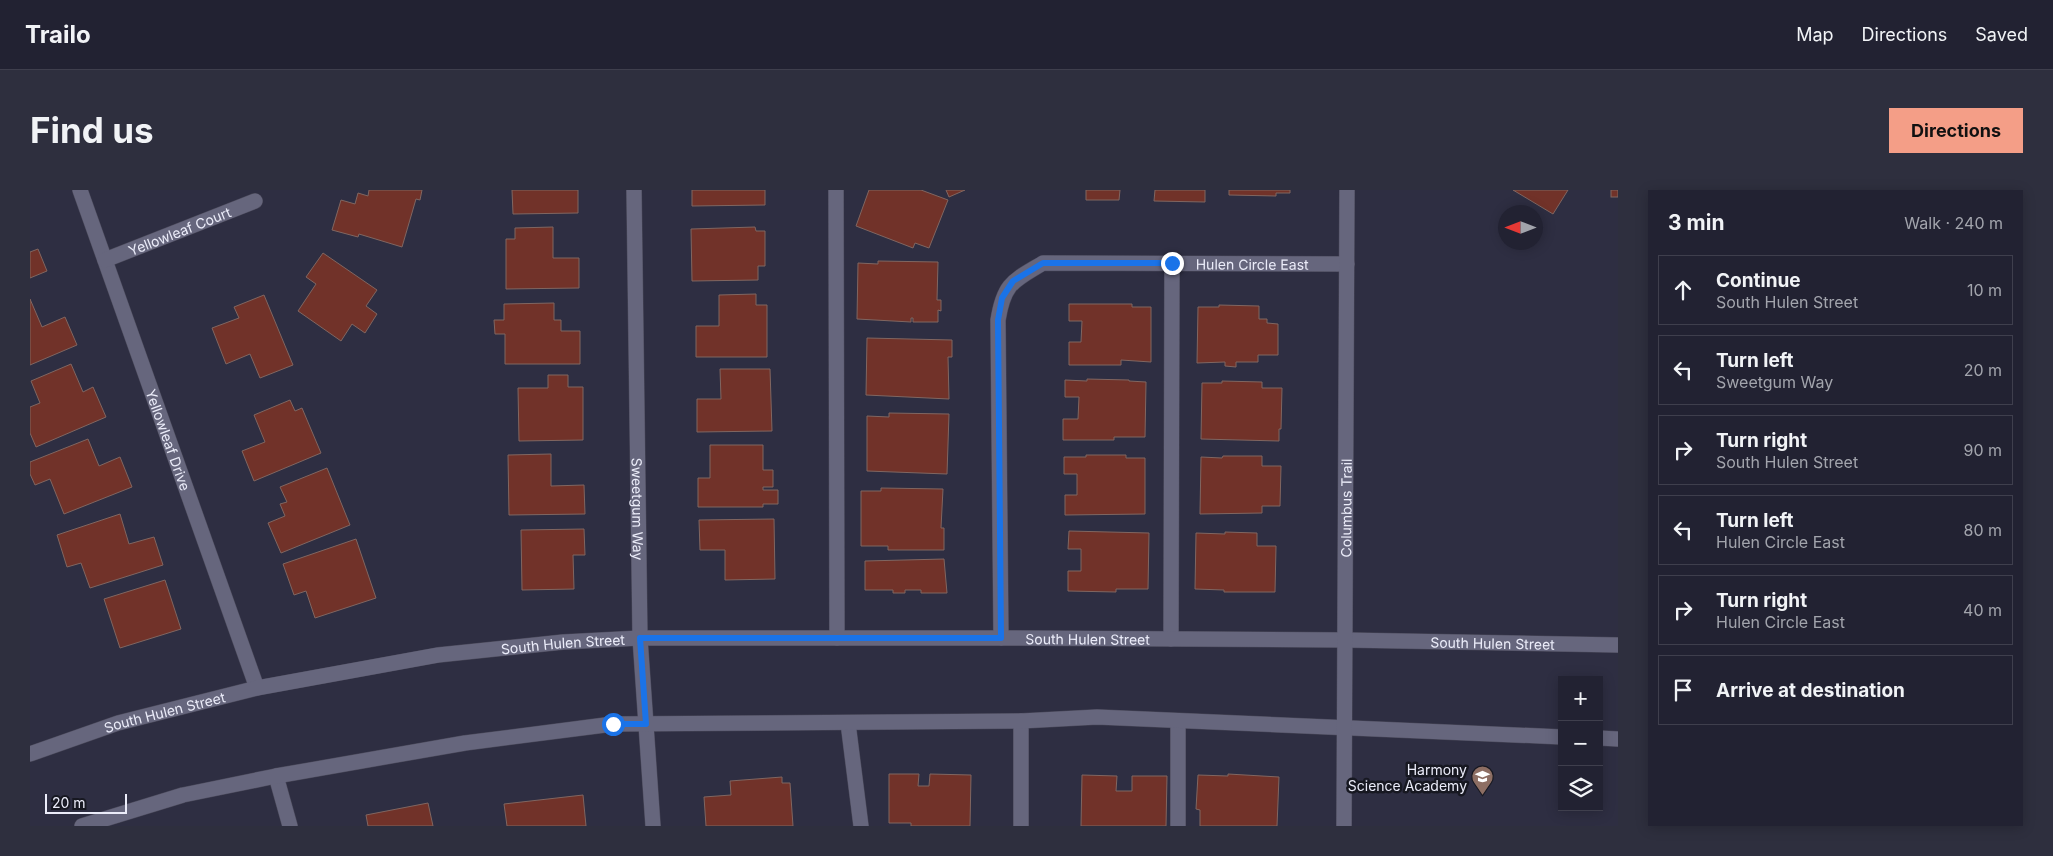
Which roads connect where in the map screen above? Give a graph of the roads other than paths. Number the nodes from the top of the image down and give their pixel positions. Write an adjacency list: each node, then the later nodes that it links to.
1 (80, 190): 6 (main road, Yellowleaf Drive)
2 (634, 190): 9 (main road, Sweetgum Way)
3 (836, 190): 10 (main road)
4 (1347, 190): 8 (main road, Columbus Trail)
5 (255, 201): 6 (main road, Yellowleaf Court)
6 (105, 260): 15 (main road, Yellowleaf Drive)
7 (1172, 263): 8 (main road, Hulen Circle East); 11 (main road, Hulen Circle East); 12 (main road)
8 (1347, 264): 13 (main road, Columbus Trail)
9 (640, 638): 10 (main road, South Hulen Street); 15 (main road, South Hulen Street); 19 (main road, Sweetgum Way)
10 (837, 638): 11 (main road, South Hulen Street)
11 (1001, 638): 12 (main road, South Hulen Street)
12 (1171, 639): 13 (main road, South Hulen Street)
13 (1346, 640): 14 (main road, South Hulen Street); 20 (main road, Columbus Trail)
14 (1618, 645)
15 (257, 688): 24 (main road, South Hulen Street)
16 (1021, 721): 17 (main road); 18 (main road); 30 (main road)
17 (1178, 721): 20 (main road); 31 (main road)
18 (848, 722): 19 (main road); 29 (main road)
19 (646, 724): 25 (main road); 28 (main road, Sweetgum Way)
20 (1344, 727): 21 (main road); 32 (main road, Columbus Trail)
21 (1558, 737)
22 (1603, 738): 23 (main road)
23 (1618, 739)
24 (30, 754)
25 (276, 776): 26 (main road); 27 (main road)
26 (82, 826)
27 (290, 826)
28 (653, 826)
29 (861, 826)
30 (1021, 826)
31 (1178, 826)
32 (1344, 826)

